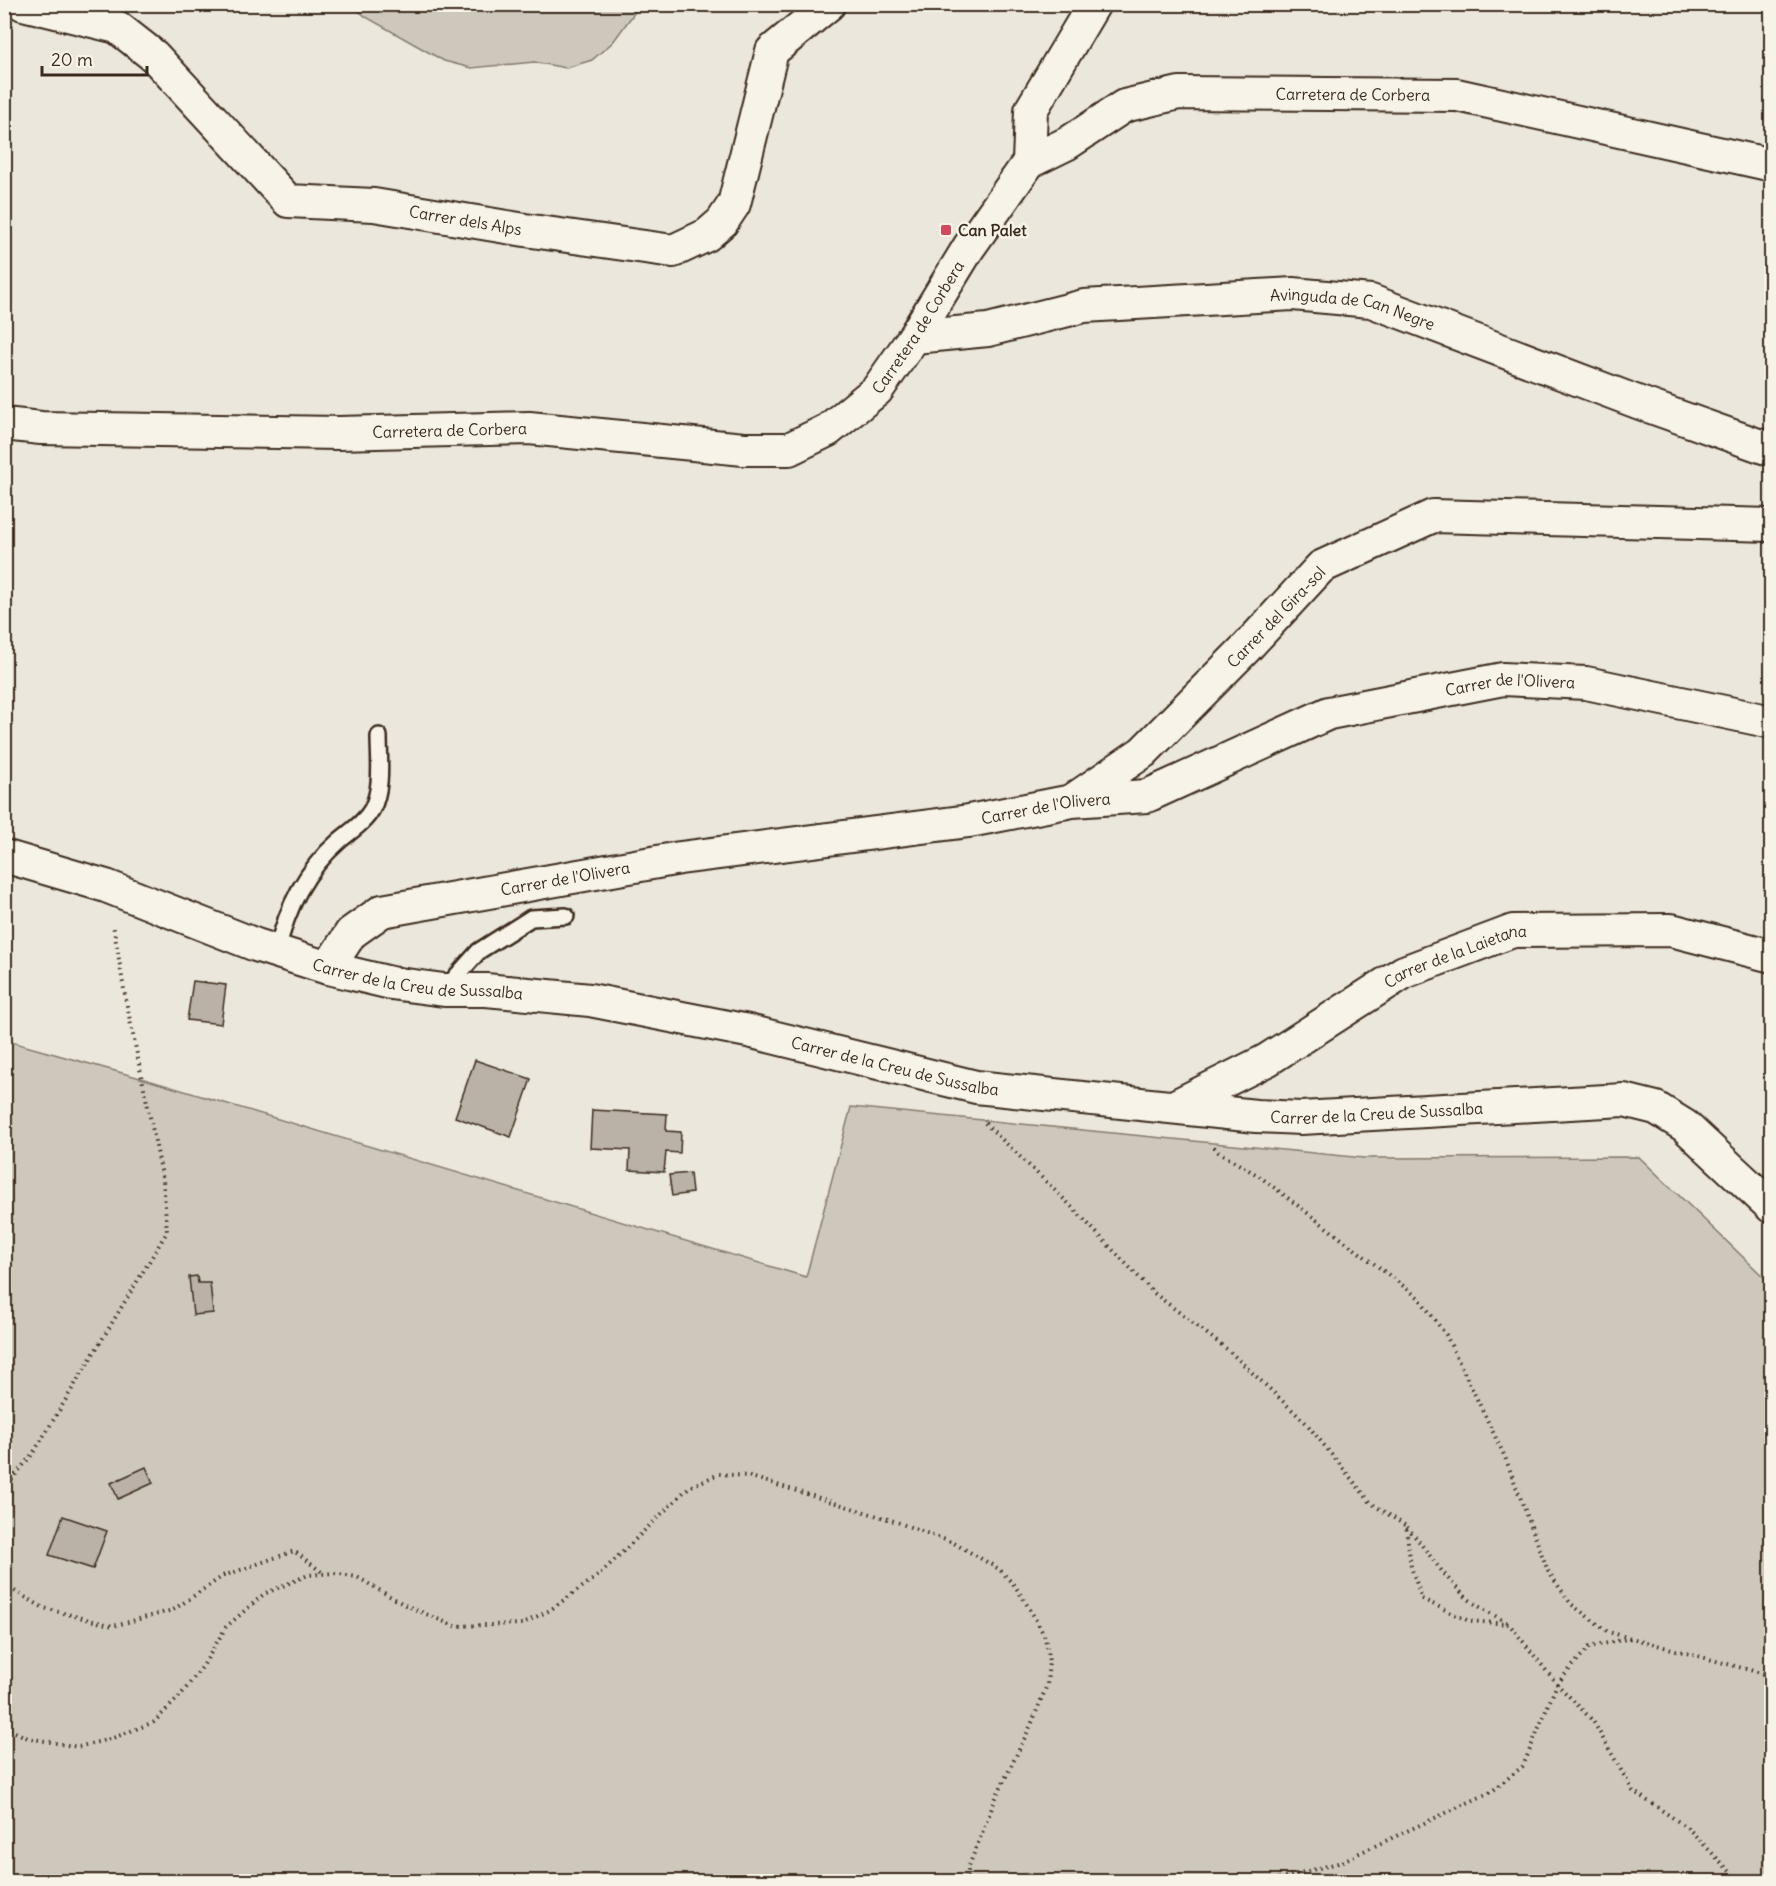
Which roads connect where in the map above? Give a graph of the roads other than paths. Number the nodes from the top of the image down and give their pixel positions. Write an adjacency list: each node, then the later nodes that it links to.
1 (23, 4): 2 (street, Carrer dels Alps)
2 (829, 4)
3 (1094, 4): 4 (street)
4 (1029, 162): 5 (street, Carretera de Corbera); 6 (street, Carretera de Corbera)
5 (1772, 165)
6 (914, 337): 7 (street, Carretera de Corbera); 8 (street, Avinguda de Can Negre)
7 (4, 424)
8 (1772, 450)
9 (1772, 525): 12 (street, Carrer del Gira-sol)
10 (1772, 722): 12 (street, Carrer de l'Olivera)
11 (379, 736): 15 (lane)
12 (1072, 801): 17 (street, Carrer de l'Olivera)
13 (4, 856): 15 (street, Carrer de la Creu de Sussalba)
14 (566, 916): 18 (lane)
15 (277, 952): 17 (street, Carrer de la Creu de Sussalba)
16 (1772, 956): 19 (street, Carrer de la Laietana)
17 (328, 969): 18 (street, Carrer de la Creu de Sussalba)
18 (444, 990): 19 (street, Carrer de la Creu de Sussalba)
19 (1173, 1107): 20 (street, Carrer de la Creu de Sussalba)
20 (1772, 1207)

